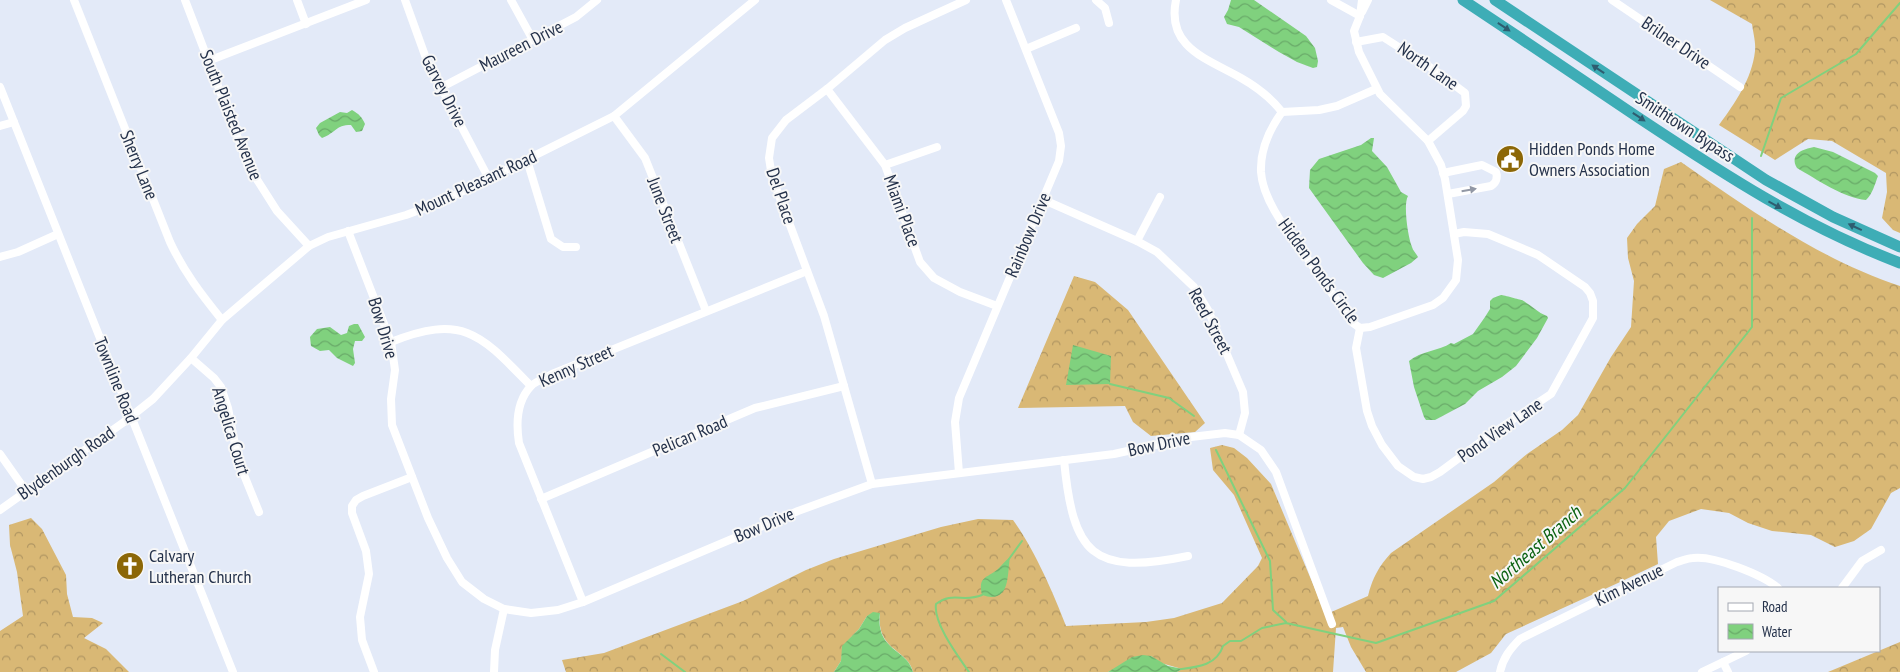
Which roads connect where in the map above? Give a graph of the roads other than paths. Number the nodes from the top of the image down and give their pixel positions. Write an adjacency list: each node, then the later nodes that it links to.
1 (74, 0): 57 (street, Sherry Lane)
2 (185, 0): 26 (street, South Plaisted Avenue)
3 (297, 0): 21 (street)
4 (366, 0): 21 (street)
5 (404, 0): 28 (street, Garvey Drive)
6 (512, 0): 23 (street)
7 (598, 0): 23 (street, Maureen Drive)
8 (755, 0): 33 (street, Mount Pleasant Road)
9 (966, 0): 30 (street, Del Place)
10 (1006, 0): 25 (street, Rainbow Drive)
11 (1096, 0): 20 (street)
12 (1176, 0): 32 (street)
13 (1331, 0): 19 (street)
14 (1362, 0): 19 (street, Hidden Ponds Circle)
15 (1368, 0): 19 (street)
16 (1463, 0): 53 (highway, Smithtown Bypass, one-way to 53)
17 (1495, 0): 51 (highway, Smithtown Bypass, one-way to 17)
18 (1612, 0): 29 (street, Brilner Drive)
19 (1360, 16): 24 (street, Hidden Ponds Circle)
20 (1109, 23)
21 (306, 24): 26 (street)
22 (1076, 28): 25 (street)
23 (533, 40): 28 (street, Maureen Drive)
24 (1356, 42): 31 (street, Hidden Ponds Circle); 36 (street, North Lane)
25 (1026, 49): 44 (street, Rainbow Drive)
26 (208, 61): 49 (street, South Plaisted Avenue)
27 (0, 87): 34 (street, Townline Road)
28 (442, 87): 41 (street, Garvey Drive)
29 (1740, 87)
30 (827, 89): 39 (street, Miami Place); 54 (street, Del Place)
31 (1376, 89): 32 (street); 36 (street, Hidden Ponds Circle)
32 (1282, 112): 58 (street, Hidden Ponds Circle)
33 (614, 116): 38 (street, Mount Pleasant Road); 56 (street, June Street)
34 (14, 122): 35 (street); 46 (street, Townline Road)
35 (0, 126)
36 (1428, 141): 40 (street, Hidden Ponds Circle)
37 (937, 147): 39 (street)
38 (527, 160): 41 (street, Mount Pleasant Road); 50 (street)
39 (885, 165): 55 (street, Miami Place)
40 (1444, 173): 42 (street, Hidden Ponds Circle); 42 (street, one-way to 40)
41 (489, 179): 45 (street, Mount Pleasant Road)
42 (1448, 194): 47 (street, Hidden Ponds Circle)
43 (1160, 197): 48 (street)
44 (1044, 200): 48 (street, Reed Street); 55 (street, Rainbow Drive)
45 (348, 231): 49 (street, Mount Pleasant Road); 59 (street, Bow Drive)
46 (58, 234): 52 (street); 63 (street, Townline Road)
47 (1454, 234): 58 (street, Hidden Ponds Circle); 58 (street, Pond View Lane)
48 (1137, 241): 64 (street, Reed Street)
49 (309, 246): 57 (street, Mount Pleasant Road)
50 (576, 247)
51 (1900, 247)
52 (0, 257)
53 (1900, 263)
54 (807, 271): 56 (street, Kenny Street); 62 (street, Del Place)
55 (998, 306): 67 (street, Rainbow Drive)
56 (706, 311): 61 (street, Kenny Street)
57 (222, 320): 60 (street, Mount Pleasant Road)
58 (1360, 328)
59 (391, 342): 61 (street); 68 (street, Bow Drive)
60 (191, 358): 63 (street, Mount Pleasant Road); 73 (street, Angelica Court)
61 (531, 386): 71 (street, Kenny Street)
62 (844, 386): 69 (street, Del Place); 71 (street, Pelican Road)
63 (131, 417): 70 (street, Blydenburgh Road); 83 (street, Townline Road)
64 (1240, 435): 66 (street, Bow Drive); 80 (street)
65 (0, 454): 70 (street)
66 (1064, 460): 67 (street, Bow Drive); 75 (street)
67 (960, 473): 69 (street, Bow Drive)
68 (412, 477): 79 (street, Bow Drive); 84 (street)
69 (872, 484): 78 (street, Bow Drive)
70 (26, 491): 72 (street, Blydenburgh Road)
71 (541, 499): 78 (street, Kenny Street)
72 (0, 510)
73 (259, 512)
74 (1881, 550): 77 (street)
75 (1188, 556)
76 (1777, 587): 86 (street, Kim Avenue)
77 (1843, 587)
78 (583, 602): 79 (street, Bow Drive)
79 (504, 609): 85 (street)
80 (1332, 624)
81 (1744, 652): 82 (street)
82 (1724, 662): 87 (street); 88 (street)
83 (233, 672)
84 (374, 672)
85 (494, 672)
86 (1500, 672)
87 (1702, 672)
88 (1728, 672)

